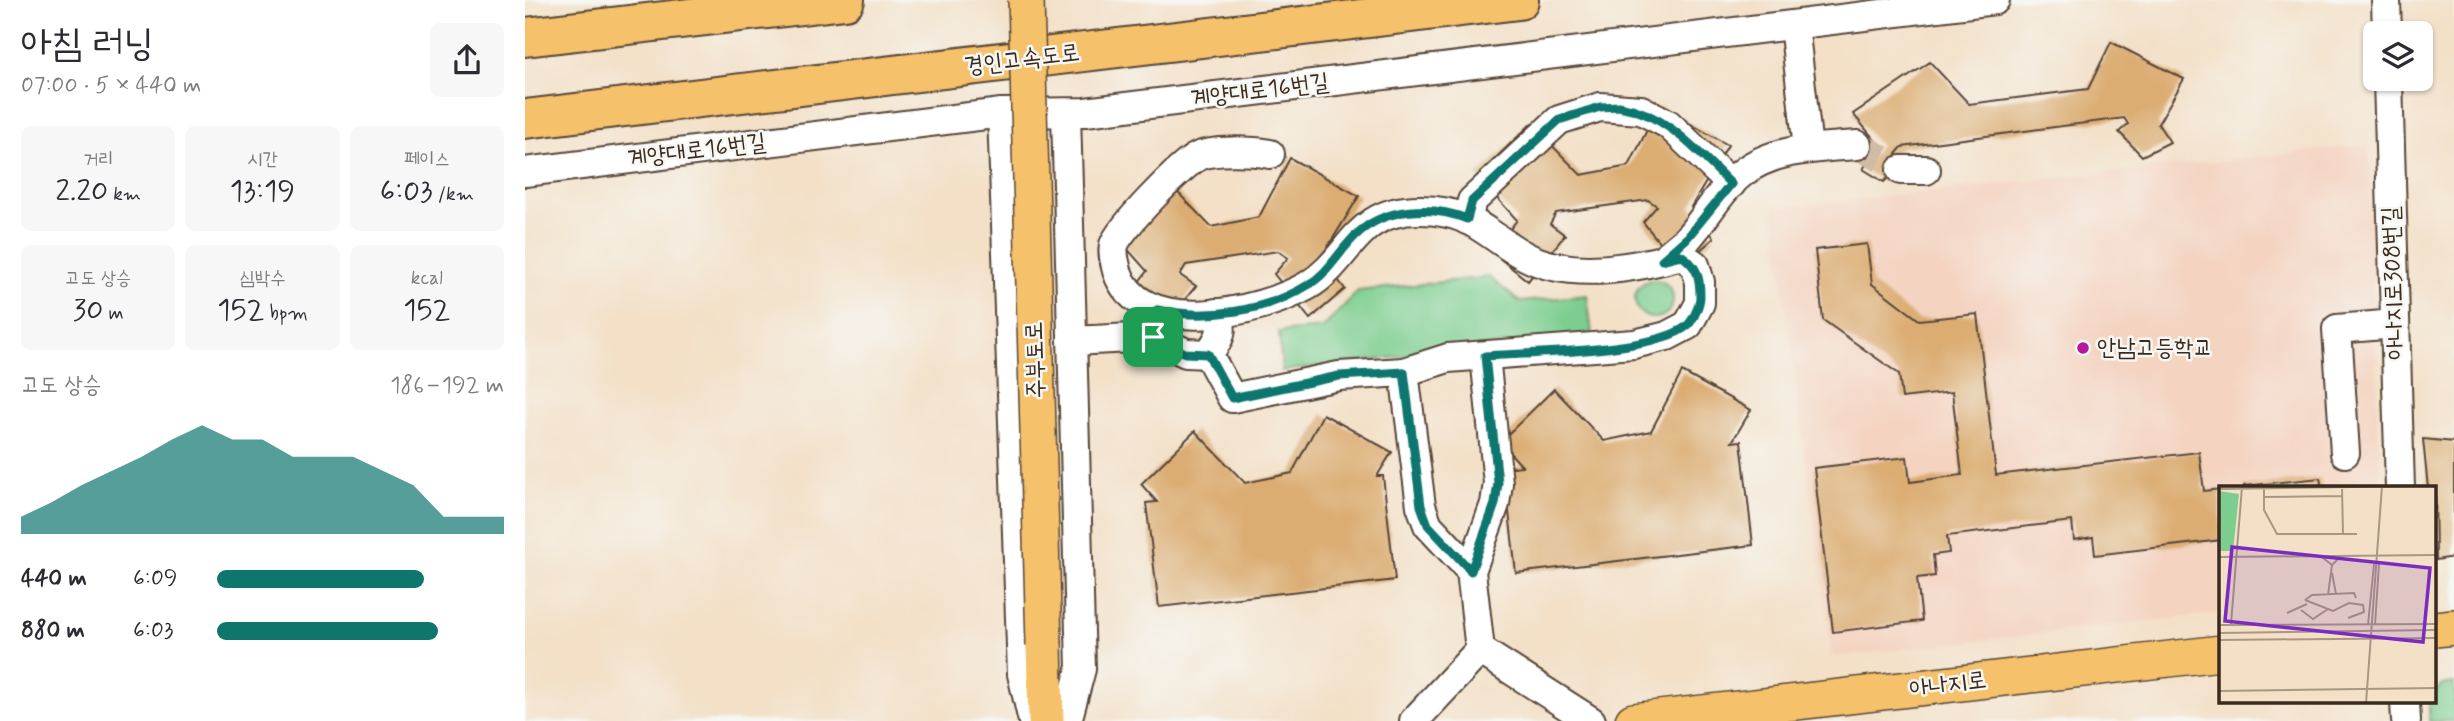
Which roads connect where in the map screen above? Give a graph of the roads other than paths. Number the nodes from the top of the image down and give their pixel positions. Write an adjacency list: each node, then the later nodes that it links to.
1 (845, 0): 8 (highway)
2 (1026, 0): 35 (main road, 주부토로, bridge)
3 (1519, 0): 12 (highway, 경인고속도로)
4 (1995, 0): 7 (street, 계양대로16번길)
5 (2386, 0): 6 (street)
6 (2387, 21)
7 (1794, 25): 11 (street, 계양대로16번길); 14 (street)
8 (525, 37)
9 (2388, 91): 24 (street, 아나지로308번길)
10 (1002, 113): 11 (street, 계양대로16번길); 17 (street, 계양대로16번길); 18 (street)
11 (1066, 113): 16 (street)
12 (525, 119)
13 (1857, 145): 14 (street)
14 (1808, 149): 19 (street)
15 (1270, 154): 23 (street)
16 (1067, 171): 18 (street); 25 (street)
17 (525, 172)
18 (1004, 174): 34 (street)
19 (1731, 184): 20 (street); 21 (street)
20 (1467, 219): 21 (street); 22 (street)
21 (1662, 260): 27 (street)
22 (1216, 313): 23 (street); 26 (street)
23 (1155, 324): 25 (street); 26 (street)
24 (2395, 324): 29 (street); 30 (street, 아나지로308번길)
25 (1072, 341): 36 (street)
26 (1208, 354): 28 (street)
27 (1485, 356): 28 (street); 31 (street)
28 (1404, 372): 31 (street)
29 (2345, 453)
30 (2400, 486)
31 (1471, 571): 32 (street)
32 (1480, 650): 37 (street); 38 (street)
33 (2219, 653): 39 (main road, 아나지로)
34 (1033, 721)
35 (1047, 721)
36 (1066, 721)
37 (1414, 721)
38 (1591, 721)
39 (1633, 721)

